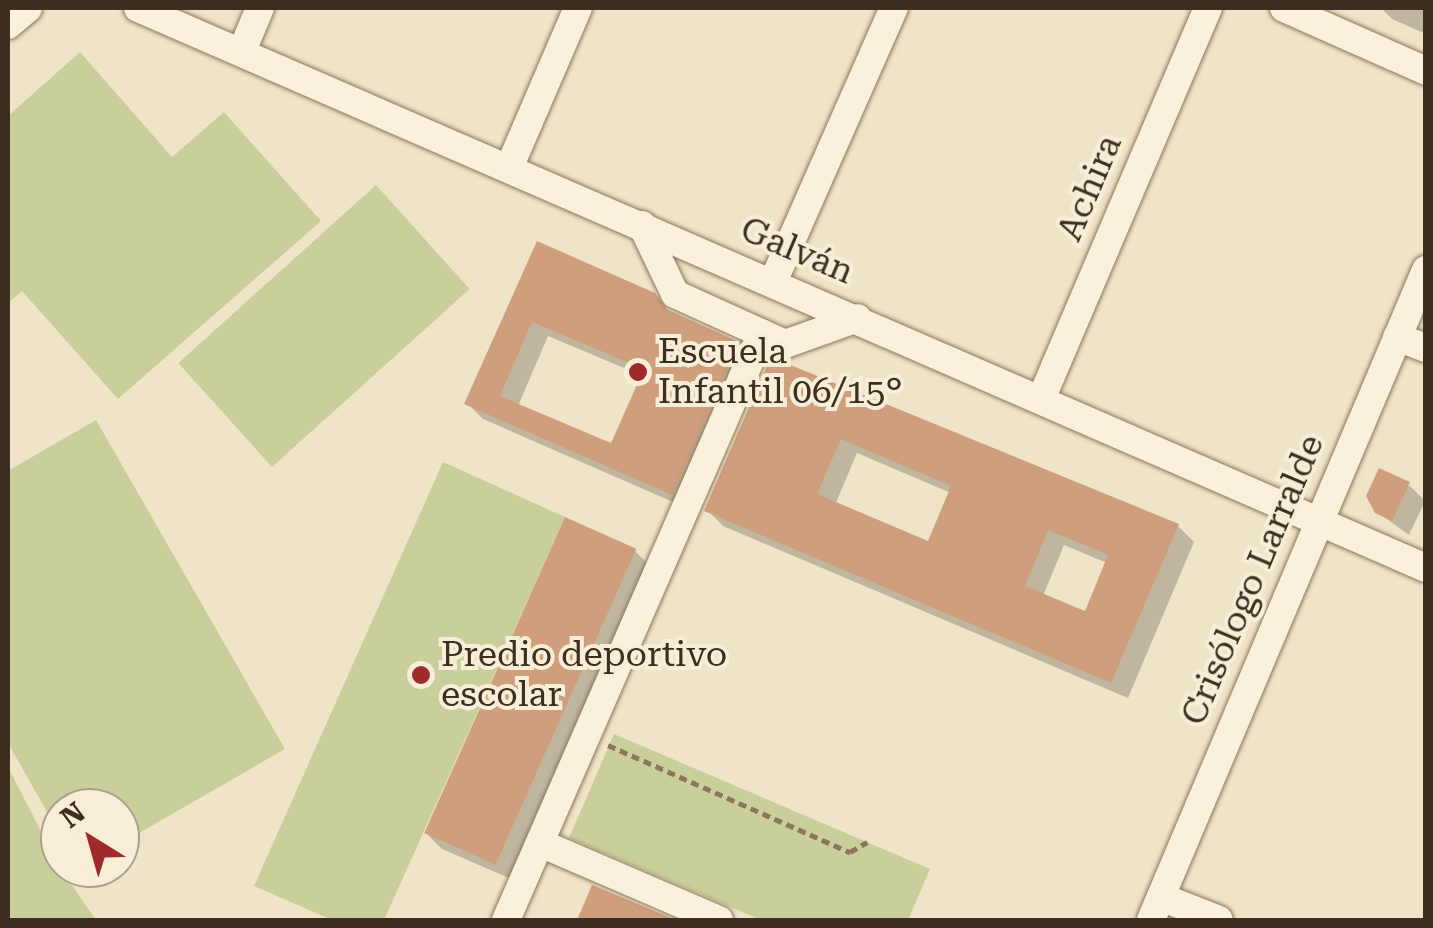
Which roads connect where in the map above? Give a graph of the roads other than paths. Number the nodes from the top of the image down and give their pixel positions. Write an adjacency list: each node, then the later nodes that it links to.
1 (28, 8): 8 (street)
2 (138, 8): 9 (street, Galván)
3 (260, 8): 9 (street)
4 (578, 8): 11 (street)
5 (894, 8): 14 (street)
6 (1208, 8): 19 (street, Achira)
7 (1284, 8): 10 (street)
8 (8, 25)
9 (242, 52): 11 (street, Galván)
10 (1426, 71)
11 (509, 168): 12 (street, Galván)
12 (642, 225): 14 (street, Galván); 16 (street)
13 (1426, 270): 17 (street, Crisólogo Larralde)
14 (774, 282): 15 (street, Galván)
15 (858, 318): 16 (street); 19 (street, Galván)
16 (762, 333): 22 (street)
17 (1397, 336): 18 (street); 20 (street, Crisólogo Larralde)
18 (1426, 348)
19 (1042, 397): 20 (street, Galván)
20 (1318, 522): 21 (street, Galván); 23 (street, Crisólogo Larralde)
21 (1426, 568)
22 (540, 843): 24 (street); 25 (street)
23 (1156, 909): 26 (street)
24 (506, 920)
25 (718, 920)
26 (1219, 920)

